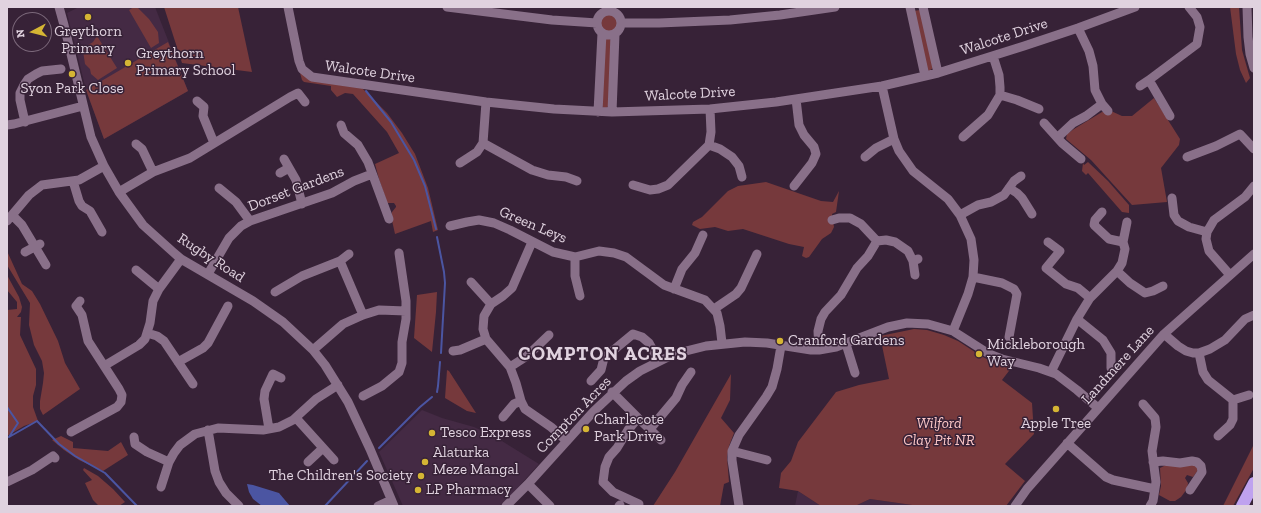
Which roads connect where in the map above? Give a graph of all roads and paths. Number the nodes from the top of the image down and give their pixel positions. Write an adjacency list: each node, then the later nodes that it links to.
1 (59, 7): 30 (street, Rugby Road)
2 (288, 7): 29 (street, Walcote Drive)
3 (447, 7): 12 (street)
4 (835, 7): 13 (street)
5 (910, 7): 21 (street)
6 (922, 7): 20 (street)
7 (1135, 7): 14 (street, Walcote Drive)
8 (1189, 7): 22 (street)
9 (1247, 7): 18 (street)
10 (603, 10): 11 (street); 12 (street)
11 (616, 10): 13 (street)
12 (597, 23): 15 (street)
13 (621, 23): 16 (street)
14 (1078, 28): 17 (street, Walcote Drive); 41 (street)
15 (602, 33): 16 (street); 33 (street)
16 (615, 34): 34 (street)
17 (993, 56): 20 (street, Walcote Drive); 25 (street)
18 (1254, 68)
19 (59, 71): 36 (street)
20 (938, 73): 21 (street, Walcote Drive)
21 (925, 76): 23 (street, Walcote Drive)
22 (1149, 80): 24 (street); 35 (street)
23 (882, 86): 26 (street, Walcote Drive); 42 (street)
24 (1140, 86)
25 (1000, 95): 32 (street); 40 (street)
26 (796, 99): 31 (street, Walcote Drive); 63 (street)
27 (197, 101): 43 (street)
28 (305, 102): 43 (street)
29 (486, 102): 33 (street, Walcote Drive); 44 (street)
30 (83, 106): 36 (street); 53 (street, Rugby Road)
31 (710, 109): 34 (street, Walcote Drive); 46 (street)
32 (1039, 109)
33 (598, 112): 34 (street, Walcote Drive)
34 (612, 112)
35 (1170, 116)
36 (25, 122): 38 (street)
37 (1044, 123): 41 (street)
38 (7, 125)
39 (341, 132): 57 (street)
40 (963, 137)
41 (1058, 137): 51 (street)
42 (894, 140): 48 (street); 72 (street)
43 (214, 143): 55 (street)
44 (483, 143): 52 (street); 60 (street)
45 (136, 144): 55 (street)
46 (709, 145): 59 (street); 62 (street)
47 (1254, 149): 49 (street)
48 (865, 157)
49 (1187, 157)
50 (284, 159): 54 (street)
51 (1081, 159)
52 (460, 163)
53 (104, 166): 61 (street); 67 (street, Rugby Road)
54 (289, 168): 56 (street); 69 (street)
55 (153, 172): 67 (street)
56 (280, 173)
57 (372, 174): 69 (street, Dorset Gardens); 75 (street)
58 (1020, 176): 66 (street)
59 (742, 177)
60 (576, 181)
61 (73, 182): 74 (street); 80 (street)
62 (637, 184)
63 (794, 186)
64 (1254, 186): 81 (street)
65 (219, 188): 76 (street)
66 (1009, 188): 70 (street); 72 (street)
67 (119, 192): 95 (street, Rugby Road)
68 (1172, 198): 81 (street)
69 (302, 204): 76 (street, Dorset Gardens)
70 (1031, 209)
71 (1102, 212): 79 (street)
72 (960, 215): 105 (street)
73 (836, 217): 84 (street)
74 (9, 218): 88 (street)
75 (390, 218)
76 (250, 221): 101 (street, Dorset Gardens)
77 (1127, 222): 87 (street)
78 (1084, 225): 79 (street)
79 (1094, 225): 87 (street)
80 (102, 232)
81 (1207, 232): 103 (street)
82 (460, 234): 85 (street, Green Leys)
83 (703, 235): 109 (street)
84 (877, 241): 104 (street); 131 (street)
85 (532, 242): 94 (street, Green Leys); 114 (street)
86 (1048, 242): 112 (street)
87 (1123, 242): 99 (street)
88 (37, 245): 89 (street); 97 (street)
89 (25, 252)
90 (399, 253): 100 (street)
91 (349, 254): 96 (street)
92 (757, 254): 115 (street)
93 (1254, 254): 103 (street, Landmere Lane)
94 (575, 257): 109 (street, Green Leys); 111 (street, Green Leys)
95 (181, 259): 101 (street, Rugby Road); 108 (street)
96 (340, 260): 110 (street); 118 (street)
97 (46, 265)
98 (135, 268): 108 (street)
99 (1117, 271): 107 (street); 112 (street)
100 (402, 272): 102 (street); 116 (street)
101 (208, 274): 130 (street, Rugby Road)
102 (392, 274)
103 (1230, 274): 123 (street, Landmere Lane)
104 (915, 275)
105 (973, 277): 121 (street); 125 (street)
106 (471, 282): 114 (street)
107 (1164, 286)
108 (159, 289): 122 (street)
109 (674, 289): 115 (street, Green Leys)
110 (275, 292)
111 (580, 296)
112 (1090, 298): 120 (street)
113 (80, 301): 136 (street)
114 (491, 304): 126 (street)
115 (714, 309): 127 (street)
116 (406, 311): 118 (street); 148 (street)
117 (227, 312): 135 (street)
118 (363, 315): 130 (street)
119 (1254, 315): 133 (street)
120 (1077, 319): 138 (street); 140 (street)
121 (953, 331): 128 (street, Compton Acres); 140 (street, Compton Acres)
122 (147, 333): 135 (street); 136 (street)
123 (1164, 334): 133 (street); 152 (street, Landmere Lane)
124 (549, 335): 137 (street)
125 (1009, 336)
126 (486, 339): 132 (street); 137 (street)
127 (722, 343): 129 (street, Compton Acres); 134 (street, Compton Acres)
128 (846, 344): 131 (street, Compton Acres); 142 (street)
129 (781, 346): 131 (street, Compton Acres); 166 (street)
130 (313, 350): 145 (street, Rugby Road)
131 (819, 350)
132 (453, 351)
133 (1200, 353): 149 (street)
134 (659, 361): 143 (street); 146 (street, Compton Acres)
135 (178, 362): 144 (street)
136 (104, 366): 159 (street)
137 (510, 367): 150 (street)
138 (1111, 368)
139 (691, 372): 157 (street)
140 (1051, 372): 152 (street, Compton Acres)
141 (275, 373): 156 (street)
142 (855, 373)
143 (591, 381)
144 (193, 384)
145 (338, 385): 154 (street); 179 (street, Rugby Road)
146 (612, 392): 155 (street); 162 (street, Compton Acres)
147 (1249, 395): 149 (street)
148 (363, 396)
149 (1233, 400): 160 (street)
150 (520, 401): 153 (street); 162 (street)
151 (1143, 404): 172 (street)
152 (1098, 408): 164 (street, Landmere Lane)
153 (503, 417)
154 (296, 418): 156 (street); 165 (street)
155 (638, 418): 157 (street); 180 (street)
156 (269, 429): 158 (street)
157 (650, 429): 161 (street)
158 (208, 430): 170 (street); 181 (street)
159 (71, 432)
160 (1218, 436)
161 (661, 440)
162 (567, 441): 175 (street, Compton Acres)
163 (133, 443): 170 (street)
164 (1067, 443): 177 (street); 186 (street, Landmere Lane)
165 (323, 448): 168 (street); 171 (street)
166 (732, 451): 169 (street); 185 (street)
167 (54, 454): 173 (street)
168 (334, 460)
169 (767, 460)
170 (169, 462): 176 (street)
171 (308, 462)
172 (1153, 462): 177 (street); 178 (street)
173 (7, 482)
174 (1254, 483): 188 (highway)
175 (528, 484): 183 (street, Compton Acres); 184 (street)
176 (161, 487)
177 (1155, 490): 187 (street)
178 (1190, 490)
179 (392, 503): 182 (street)
180 (639, 504)
181 (239, 506)
182 (378, 506)
183 (506, 506)
184 (550, 506)
185 (739, 506)
186 (1015, 506)
187 (1150, 506)
188 (1242, 506)

